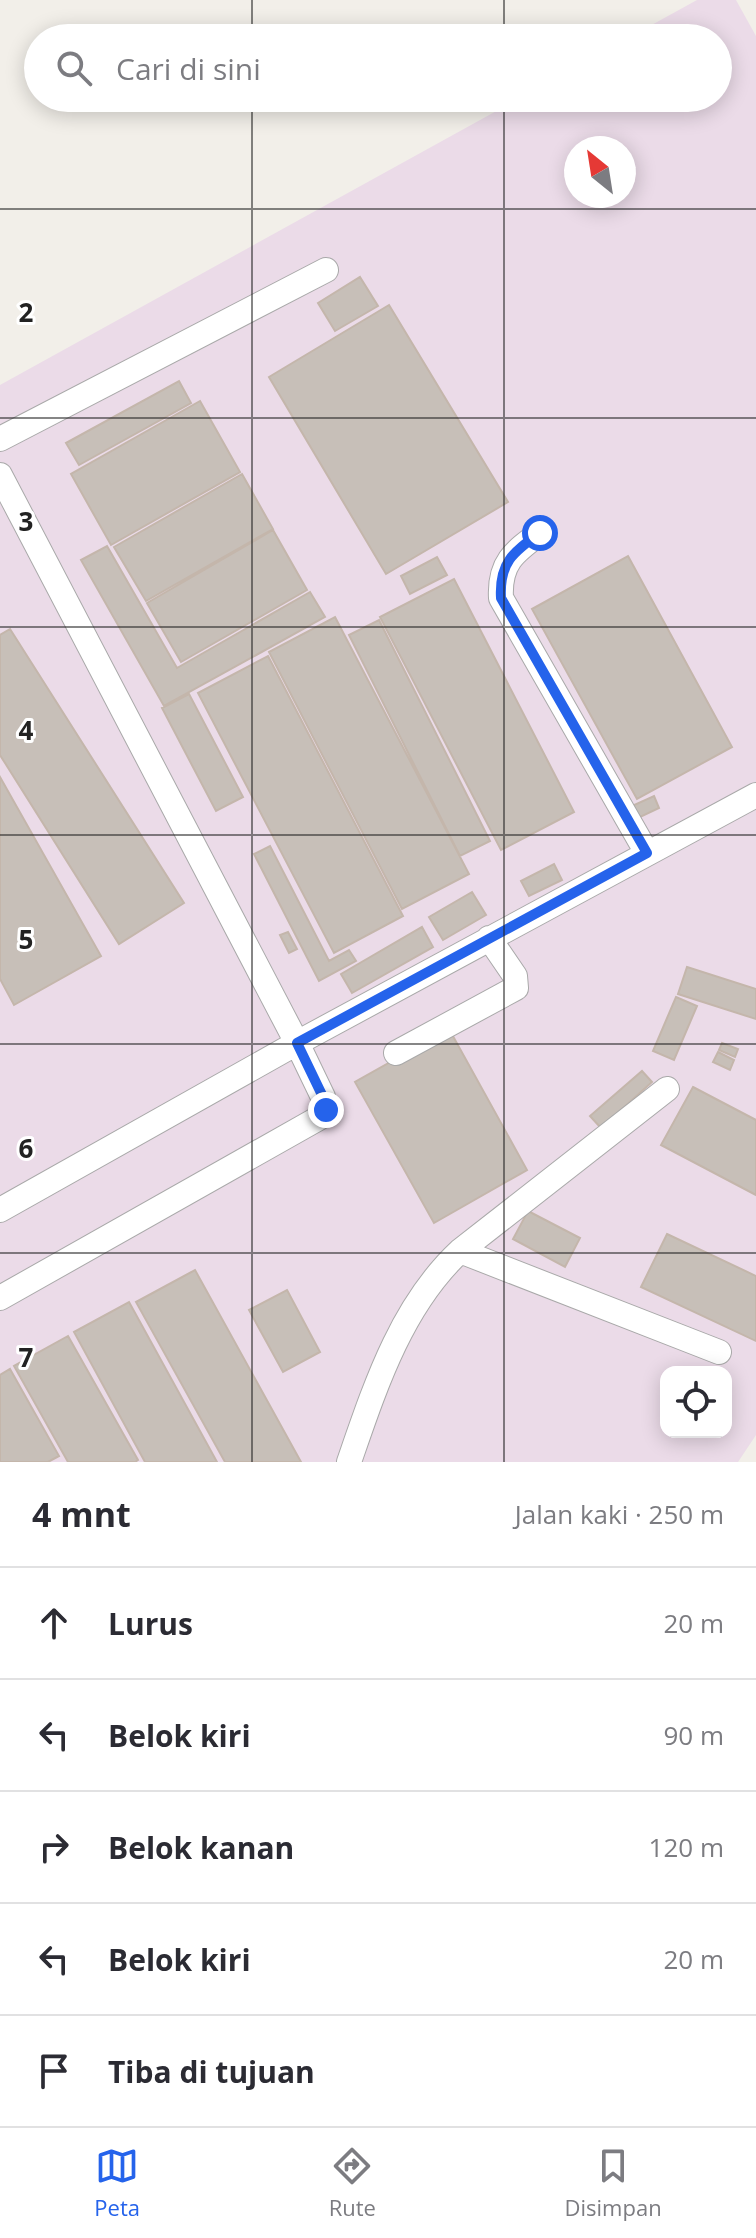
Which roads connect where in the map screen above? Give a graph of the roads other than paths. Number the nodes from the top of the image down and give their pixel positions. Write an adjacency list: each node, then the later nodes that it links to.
1 (326, 270): 2 (street)
2 (0, 439)
3 (0, 475): 8 (street)
4 (540, 533): 6 (street)
5 (756, 795): 6 (street)
6 (647, 853): 7 (street)
7 (489, 938): 8 (street); 9 (street)
8 (297, 1043): 11 (street); 13 (street)
9 (396, 1053)
10 (667, 1089): 12 (street)
11 (0, 1210)
12 (460, 1251): 14 (street); 15 (street)
13 (0, 1298)
14 (719, 1352)
15 (349, 1462)

